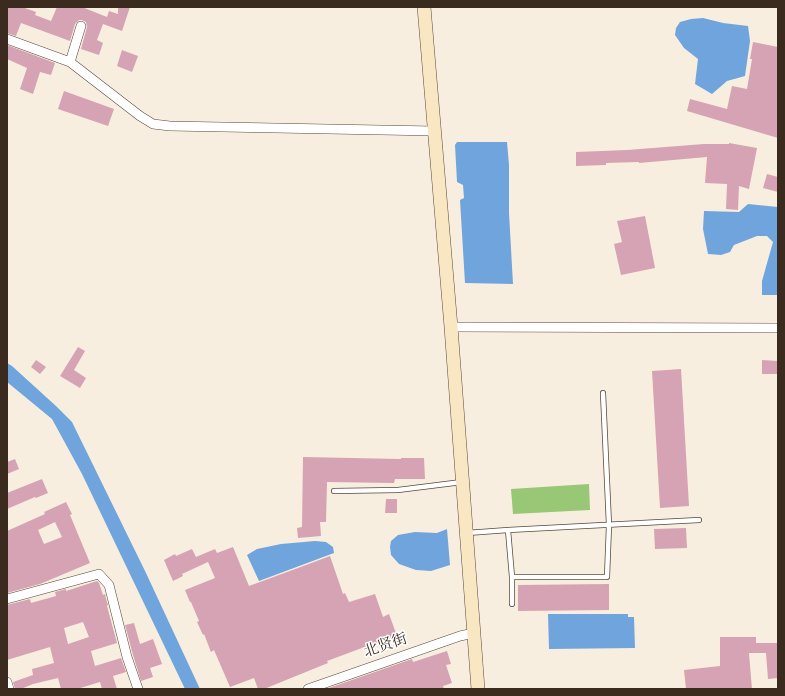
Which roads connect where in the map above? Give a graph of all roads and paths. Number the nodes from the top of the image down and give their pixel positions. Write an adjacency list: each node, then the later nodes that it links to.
1 (424, 7): 5 (main road)
2 (81, 26): 4 (street)
3 (7, 38): 4 (street)
4 (70, 62): 5 (street)
5 (434, 132): 6 (main road)
6 (450, 327): 7 (street); 9 (main road)
7 (778, 328)
8 (603, 393): 12 (lane)
9 (462, 482): 10 (lane); 14 (main road)
10 (334, 491)
11 (699, 520): 12 (lane)
12 (610, 524): 13 (lane); 15 (lane)
13 (508, 530): 14 (lane); 15 (lane)
14 (466, 533): 18 (main road)
15 (512, 577): 17 (lane)
16 (7, 599): 21 (street)
17 (512, 604)
18 (474, 633): 22 (street, 北贤街); 23 (main road)
19 (7, 682): 20 (street)
20 (9, 689)
21 (138, 689)
22 (308, 689)
23 (478, 689)

